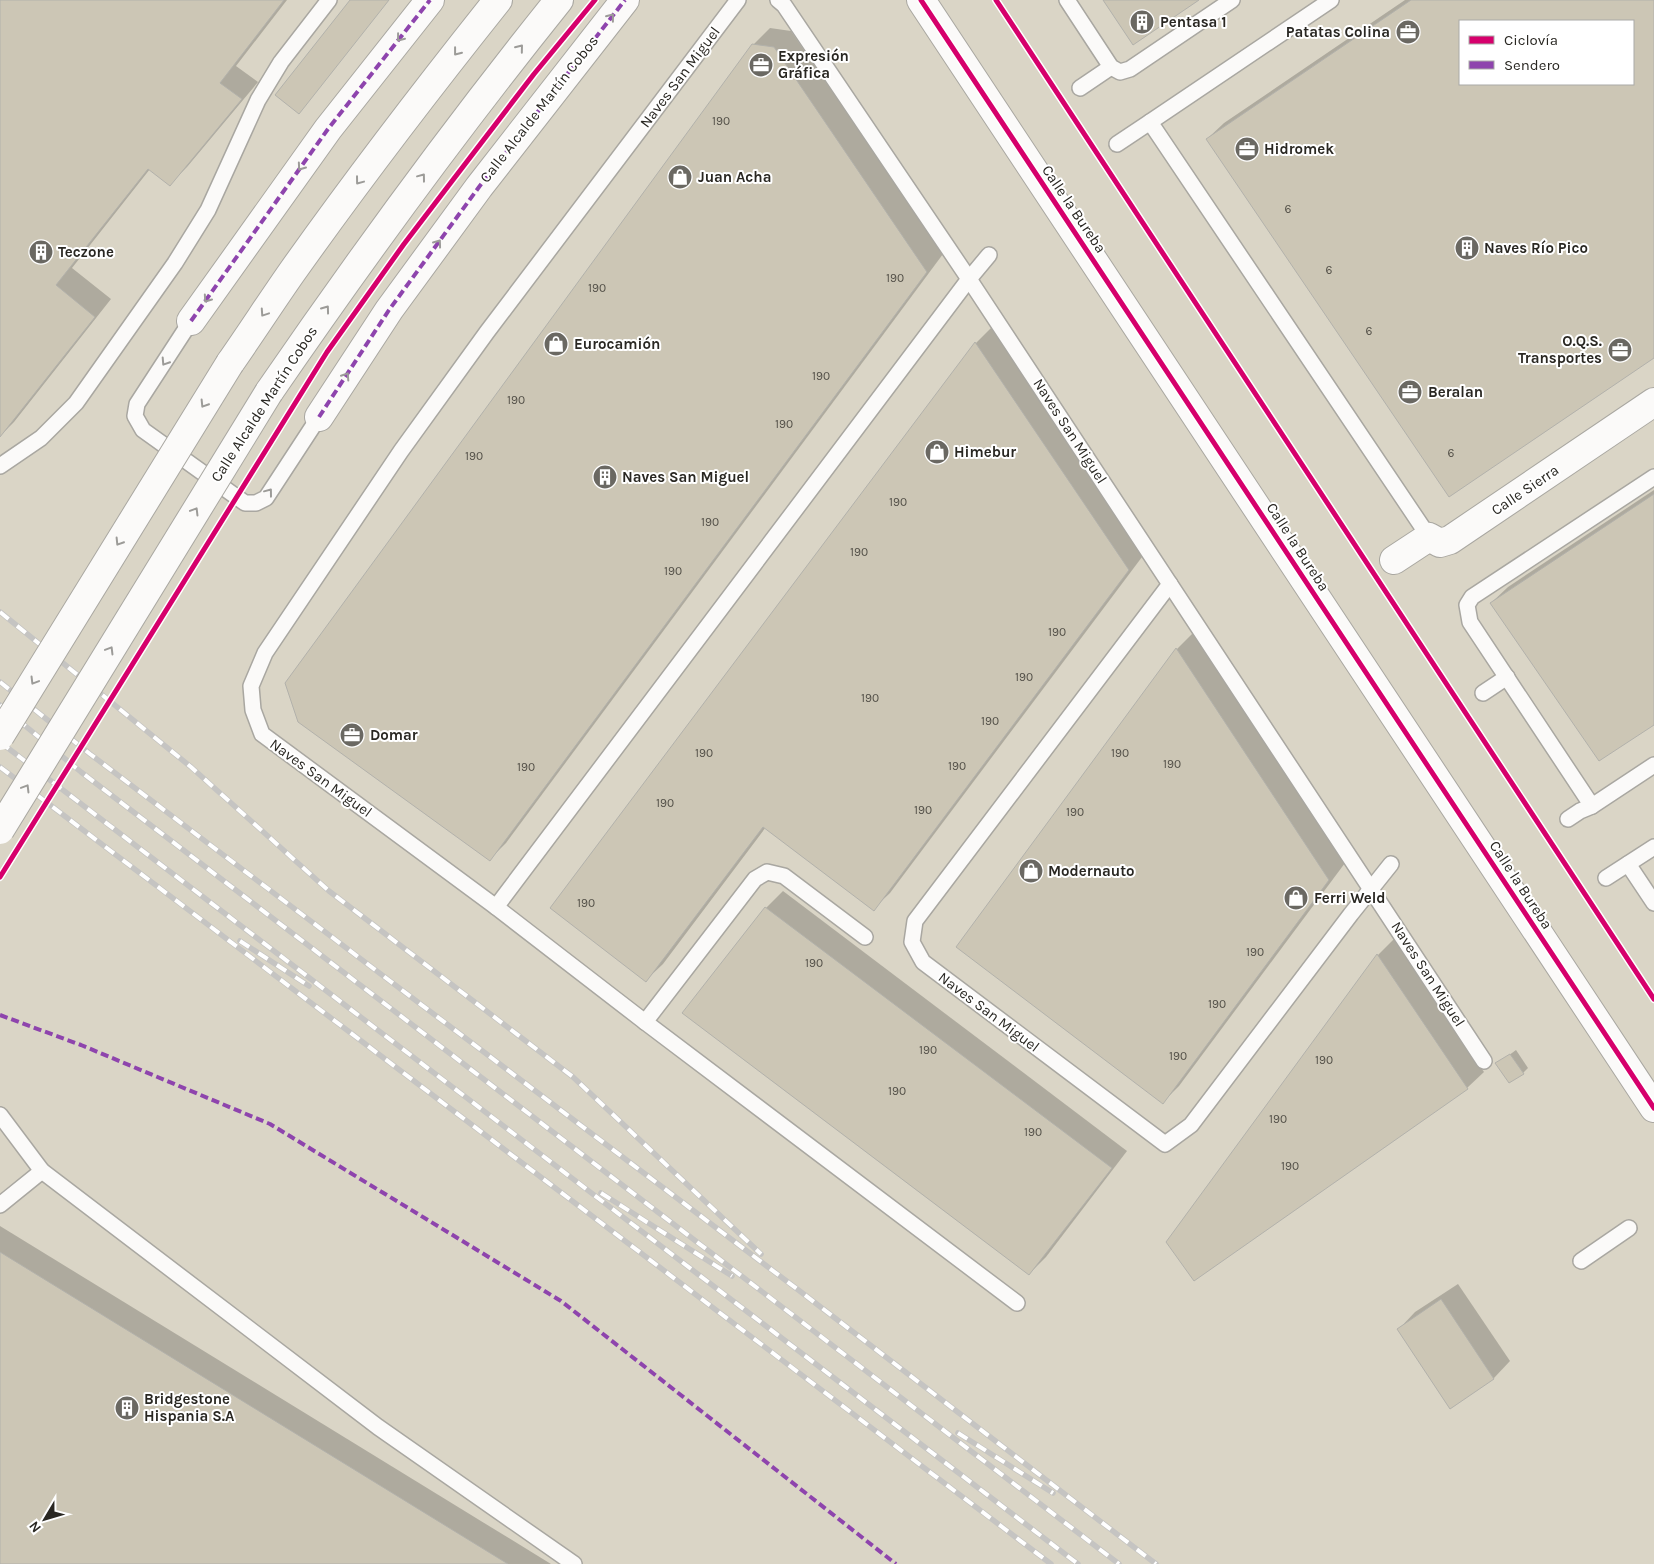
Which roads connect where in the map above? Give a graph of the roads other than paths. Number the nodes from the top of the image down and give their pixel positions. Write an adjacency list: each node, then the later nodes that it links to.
1 (329, 0): 21 (lane)
2 (430, 0): 18 (street, one-way to 18)
3 (498, 0): 28 (street, one-way to 28, bridge)
4 (559, 0): 32 (street, Calle Alcalde Martín Cobos, one-way to 4, bridge)
5 (625, 0): 20 (street, Calle Alcalde Martín Cobos, one-way to 5)
6 (738, 0): 39 (lane, Naves San Miguel)
7 (778, 0): 17 (lane, Naves San Miguel)
8 (921, 0): 43 (street, Calle la Bureba)
9 (1067, 0): 12 (lane)
10 (1232, 0): 12 (lane)
11 (1331, 0): 14 (lane)
12 (1111, 67): 13 (lane)
13 (1080, 88)
14 (1150, 122): 15 (lane); 23 (lane)
15 (1117, 144)
16 (989, 255): 17 (lane)
17 (969, 279): 25 (lane, Naves San Miguel); 39 (lane)
18 (191, 321): 20 (lane, one-way to 20)
19 (1654, 402): 23 (street, Calle Sierra)
20 (319, 417)
21 (0, 466)
22 (1654, 477): 26 (lane)
23 (1429, 537): 24 (street)
24 (1394, 560)
25 (1170, 584): 37 (lane, Naves San Miguel); 37 (lane, Naves San Miguel)
26 (1507, 678): 27 (lane); 30 (lane)
27 (1483, 693)
28 (0, 736)
29 (1654, 765): 30 (lane)
30 (1592, 806): 31 (lane)
31 (1568, 819)
32 (0, 830)
33 (1654, 847): 35 (lane)
34 (1391, 864): 37 (lane, Naves San Miguel)
35 (1628, 864): 36 (lane); 38 (lane)
36 (1606, 878)
37 (1372, 888): 42 (lane, Naves San Miguel)
38 (1654, 903)
39 (496, 907): 41 (lane, Naves San Miguel)
40 (864, 937): 41 (lane)
41 (645, 1022): 49 (lane, Naves San Miguel)
42 (1484, 1061)
43 (1654, 1108)
44 (0, 1115): 45 (lane)
45 (42, 1170): 46 (lane); 50 (lane)
46 (0, 1205)
47 (1629, 1228): 48 (lane)
48 (1581, 1261)
49 (1017, 1303)
50 (574, 1564)

